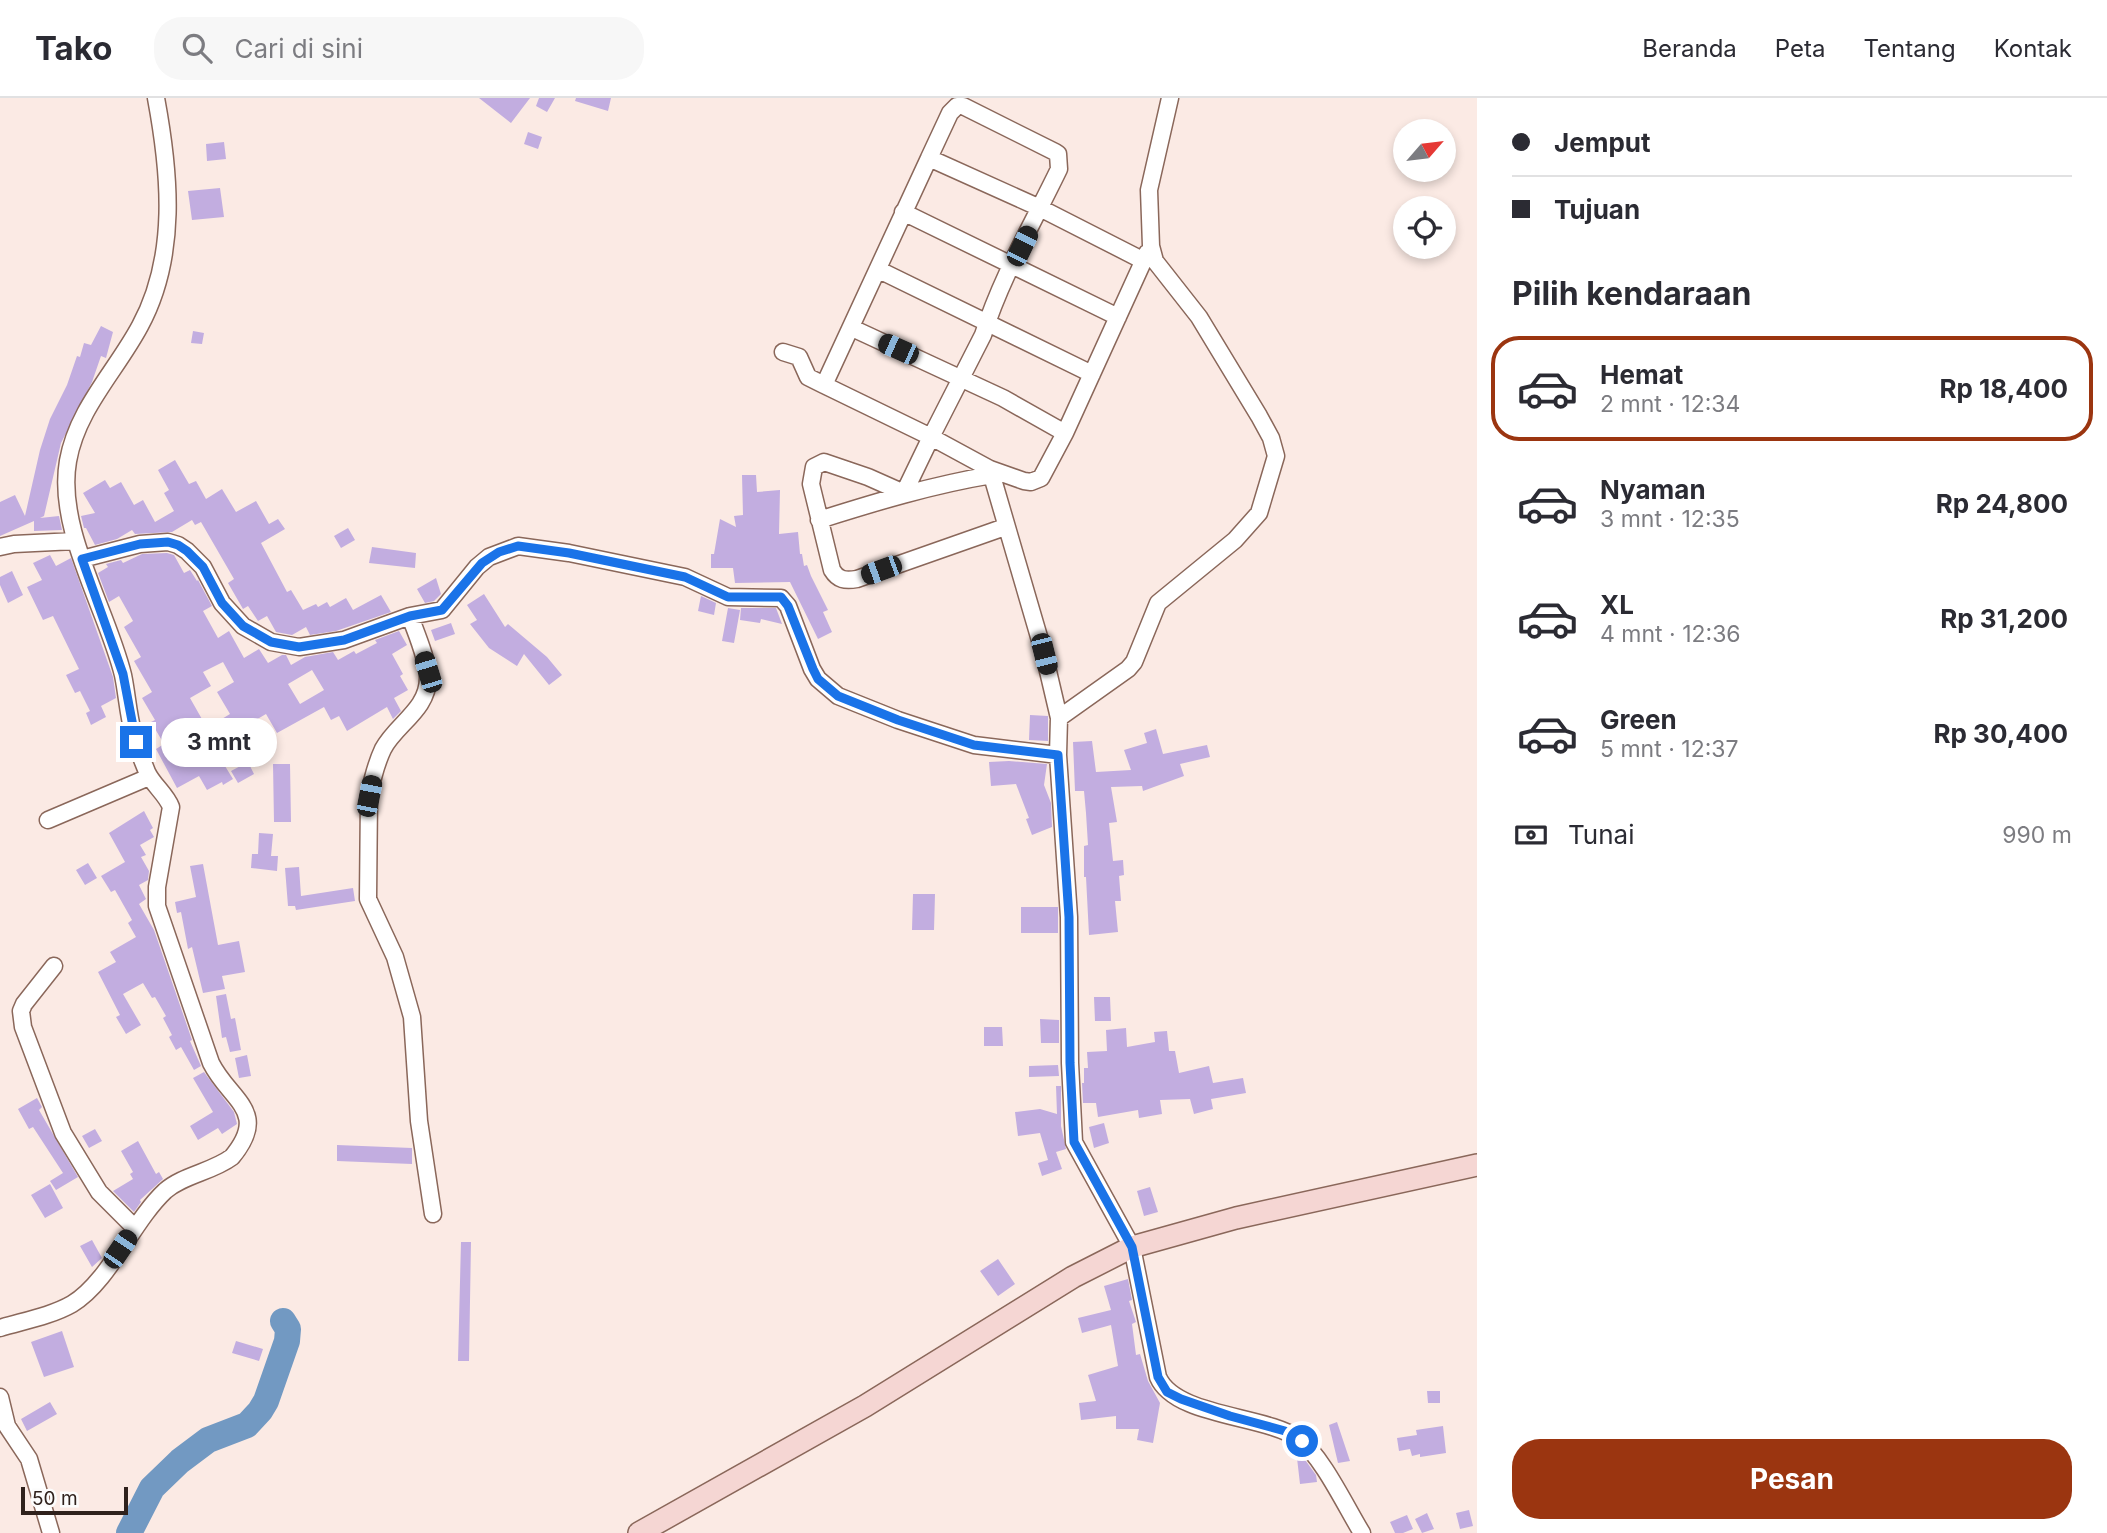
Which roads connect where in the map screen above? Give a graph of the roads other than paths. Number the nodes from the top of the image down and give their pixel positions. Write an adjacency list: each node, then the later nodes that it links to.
1 (156, 98): 22 (street)
2 (1170, 98): 6 (street)
3 (929, 158): 4 (street); 4 (street); 5 (street)
4 (1040, 208): 6 (street); 7 (street)
5 (903, 212): 7 (street); 8 (street)
6 (1147, 253): 9 (street); 26 (street)
7 (1013, 264): 9 (street); 10 (street)
8 (879, 270): 10 (street); 11 (street)
9 (1118, 317): 13 (street)
10 (987, 322): 13 (street); 14 (street)
11 (852, 328): 14 (street); 15 (street)
12 (783, 352): 15 (street)
13 (1092, 374): 16 (street)
14 (960, 378): 16 (street); 17 (street)
15 (824, 385): 17 (street)
16 (1065, 433): 18 (street)
17 (932, 437): 18 (street); 19 (street)
18 (991, 472): 19 (street); 21 (street)
19 (904, 493): 20 (street); 20 (street)
20 (819, 520): 21 (street)
21 (1005, 527): 26 (street)
22 (75, 541): 23 (street); 24 (street)
23 (0, 547)
24 (82, 559): 25 (street); 28 (street)
25 (410, 616): 27 (street); 32 (street)
26 (1059, 718): 27 (street)
27 (1058, 755): 34 (street)
28 (149, 776): 29 (street); 33 (street)
29 (48, 820)
30 (54, 966): 33 (street)
31 (1477, 1165): 34 (street)
32 (433, 1214)
33 (134, 1227): 35 (street)
34 (1132, 1247): 38 (street); 39 (street)
35 (0, 1328)
36 (0, 1397): 37 (street)
37 (51, 1533)
38 (639, 1533)
39 (1362, 1533)

